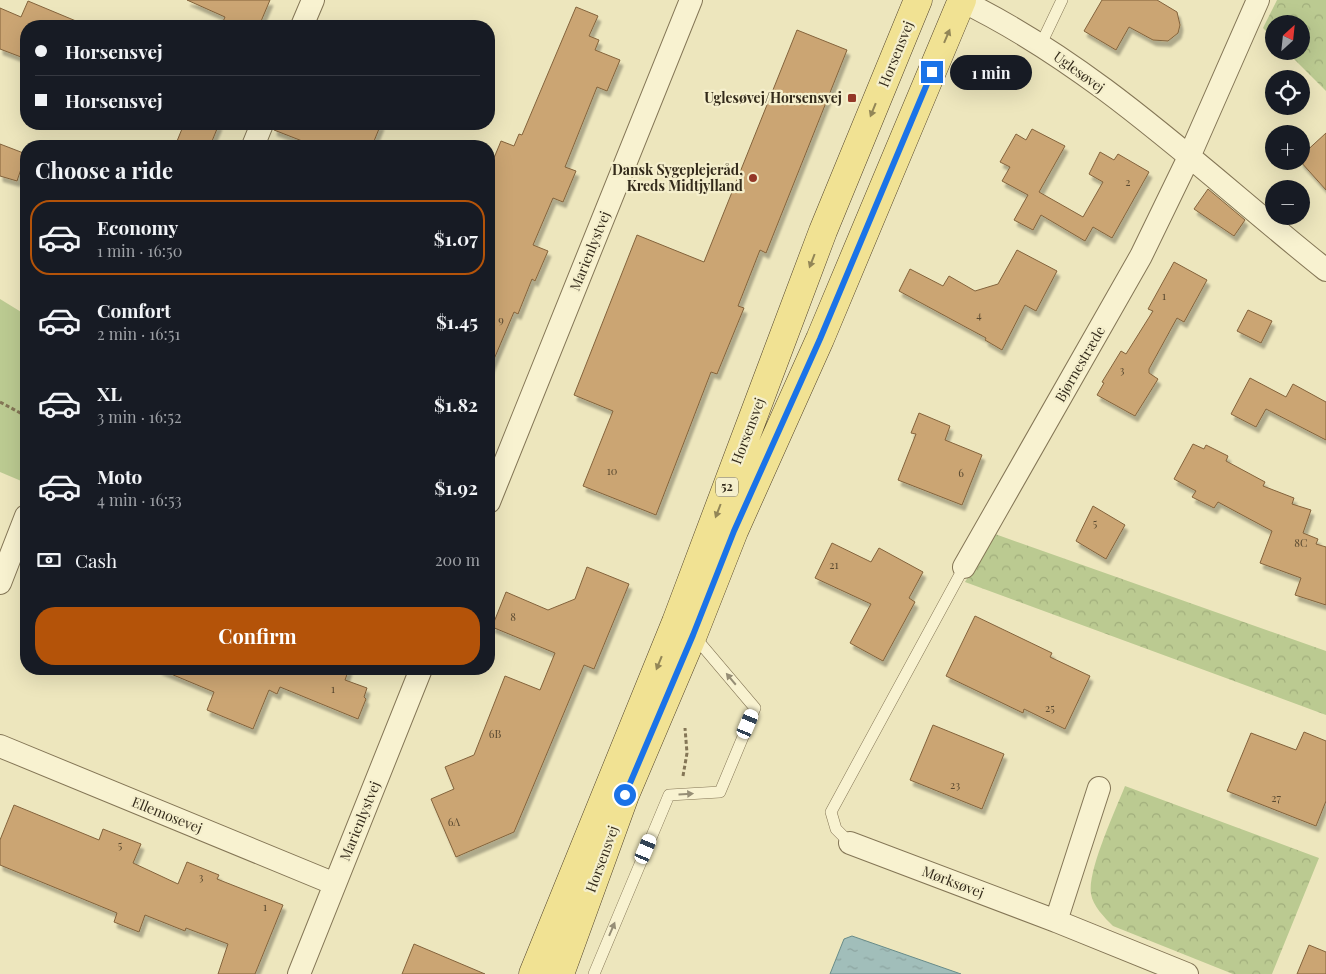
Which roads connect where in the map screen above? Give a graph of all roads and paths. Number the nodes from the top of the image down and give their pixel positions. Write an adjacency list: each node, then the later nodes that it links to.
1 (312, 0): 7 (street)
2 (691, 0): 13 (street, Marienlystvej)
3 (918, 0): 27 (main road, Horsensvej / 52, one-way to 27)
4 (961, 0): 8 (street, Uglesøvej); 17 (main road, Horsensvej / 52, one-way to 4)
5 (1062, 0): 8 (lane)
6 (1258, 0): 9 (street)
7 (304, 20)
8 (1041, 44): 9 (street, Uglesøvej)
9 (1189, 157): 10 (street, Uglesøvej); 15 (street, Bjørnestræde)
10 (1326, 270)
11 (0, 402): 12 (path)
12 (20, 413)
13 (495, 487)
14 (20, 531): 16 (street)
15 (964, 567): 23 (lane)
16 (0, 583)
17 (693, 635): 22 (lane, one-way to 17); 28 (main road, Horsensvej / 52)
18 (420, 675): 24 (street, Marienlystvej)
19 (685, 725): 22 (path)
20 (0, 746): 24 (street, Ellemosevej)
21 (1100, 788): 25 (street)
22 (679, 795): 29 (lane, one-way to 22)
23 (850, 843): 25 (street, Mørksøvej)
24 (334, 884): 26 (street, Marienlystvej)
25 (1056, 921): 30 (street, Mørksøvej)
26 (299, 974)
27 (533, 974)
28 (560, 974)
29 (594, 974)
30 (1187, 974)

